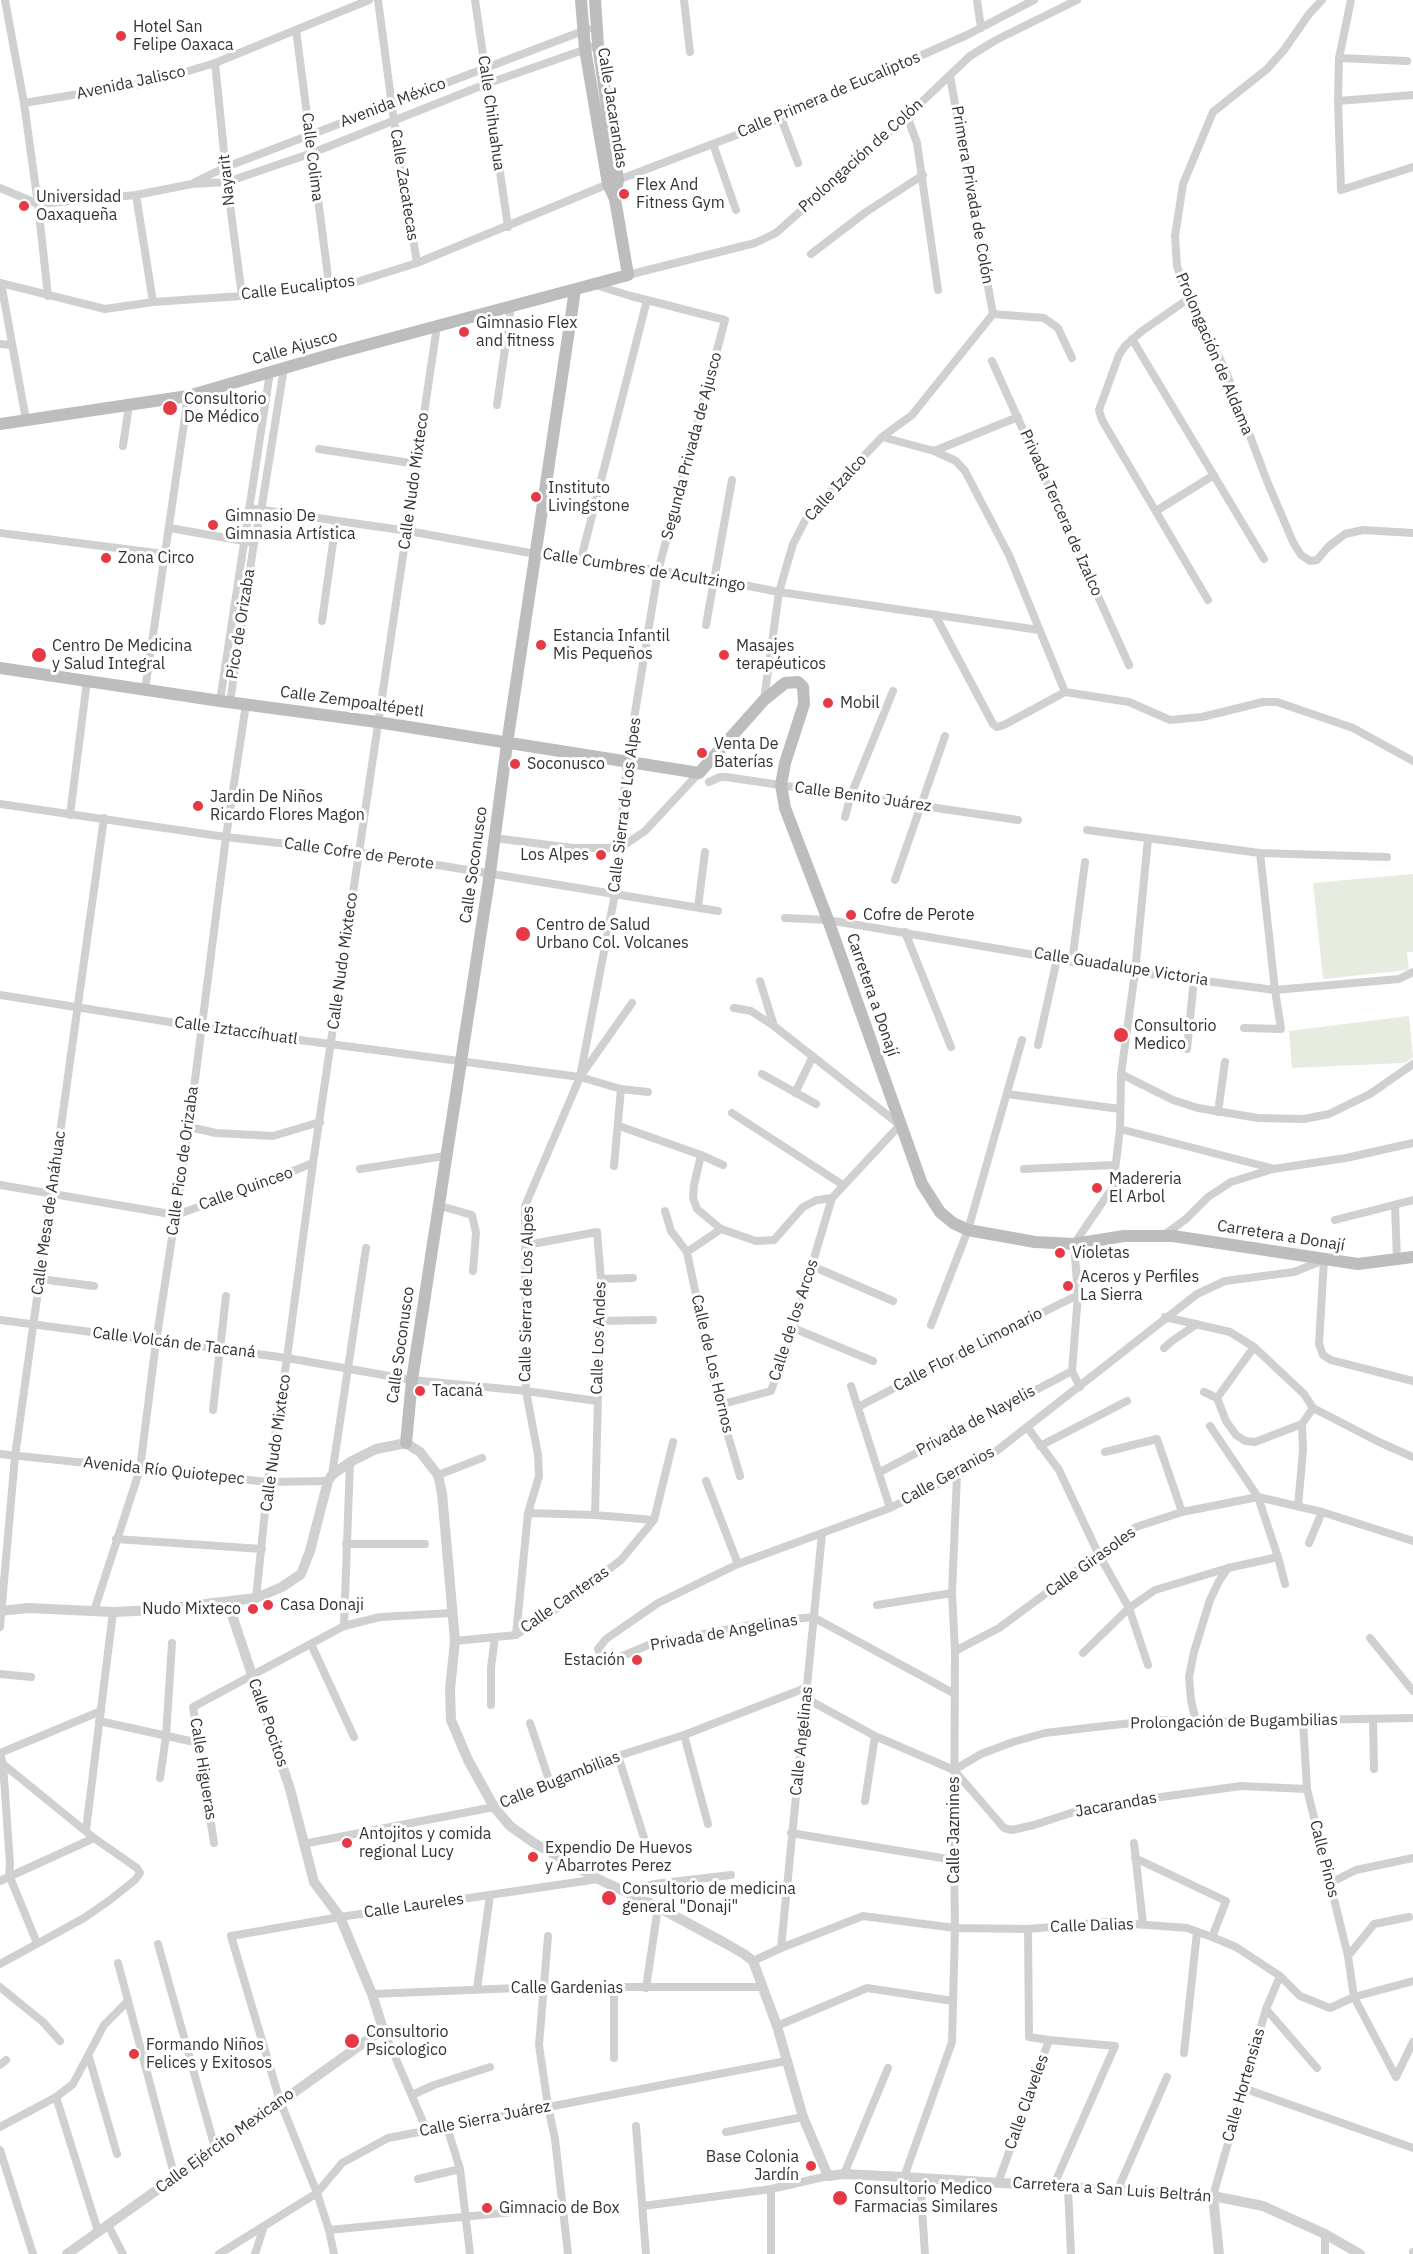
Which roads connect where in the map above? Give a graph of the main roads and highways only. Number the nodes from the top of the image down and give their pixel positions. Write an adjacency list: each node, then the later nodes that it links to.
1 (580, 0): 3 (main road, Calle Jacarandas)
2 (595, 0): 3 (main road, Calle Jacarandas)
3 (613, 182): 4 (main road, Calle Jacarandas)
4 (628, 275): 5 (main road, Calle Ajusco)
5 (575, 290): 6 (main road, Calle Ajusco); 8 (main road, Calle Soconusco)
6 (0, 424)
7 (0, 668): 8 (main road, Calle Zempoaltépetl)
8 (507, 744): 9 (main road, Calle Zempoaltépetl); 11 (main road, Calle Soconusco)
9 (699, 773): 10 (main road, Carretera a Donají)
10 (1413, 1257)
11 (406, 1443)

